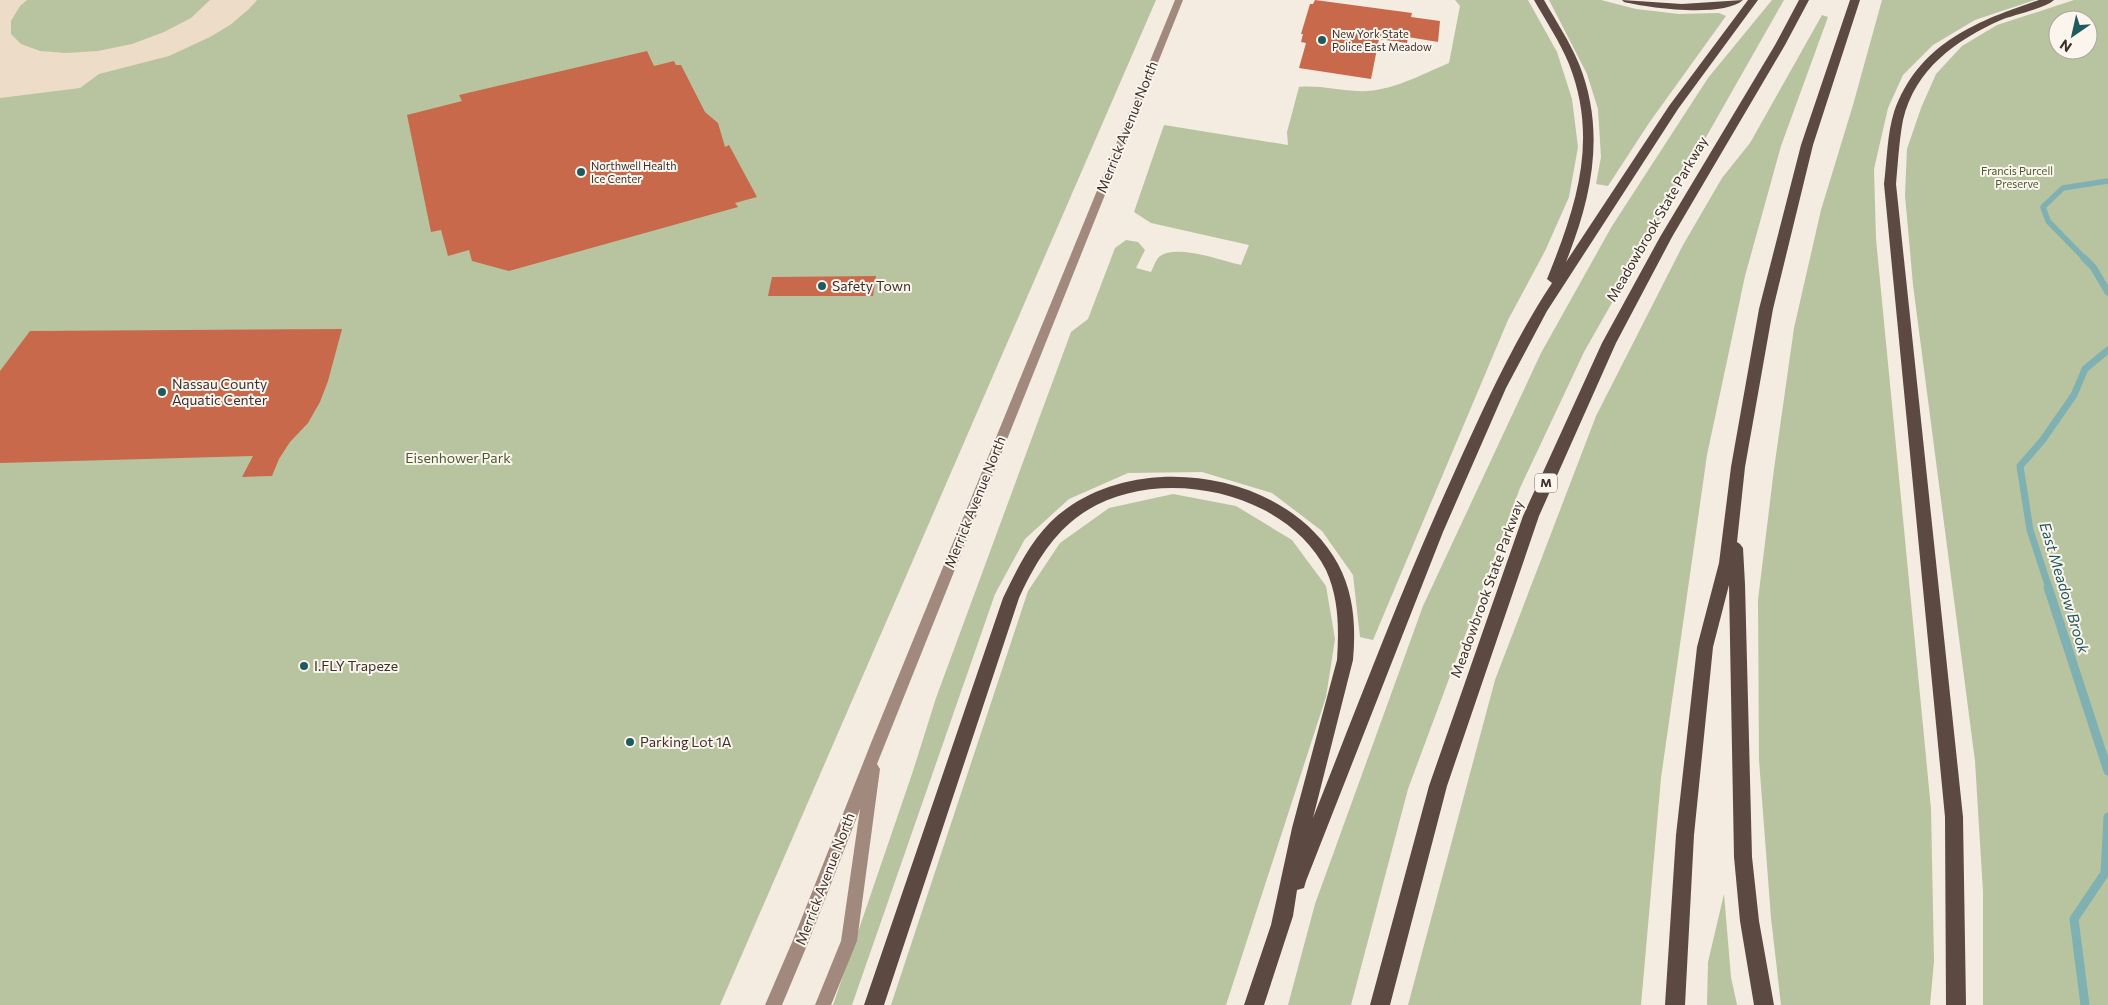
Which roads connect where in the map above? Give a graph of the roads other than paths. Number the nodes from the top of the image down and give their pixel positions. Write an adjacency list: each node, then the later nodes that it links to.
1 (1179, 0): 11 (main road, Merrick Avenue North)
2 (1539, 0): 9 (highway)
3 (1627, 0): 4 (highway)
4 (1738, 0)
5 (1753, 0): 9 (highway)
6 (1804, 0): 17 (highway, Meadowbrook State Parkway / M)
7 (1855, 0): 10 (highway)
8 (2049, 0): 20 (highway)
9 (1541, 310): 12 (highway)
10 (1732, 516): 18 (highway); 19 (highway)
11 (876, 748): 13 (main road, Merrick Avenue North); 14 (main road)
12 (1280, 924): 15 (highway); 16 (highway)
13 (773, 1005)
14 (823, 1005)
15 (874, 1005)
16 (1254, 1005)
17 (1380, 1005)
18 (1675, 1005)
19 (1764, 1005)
20 (1956, 1005)

